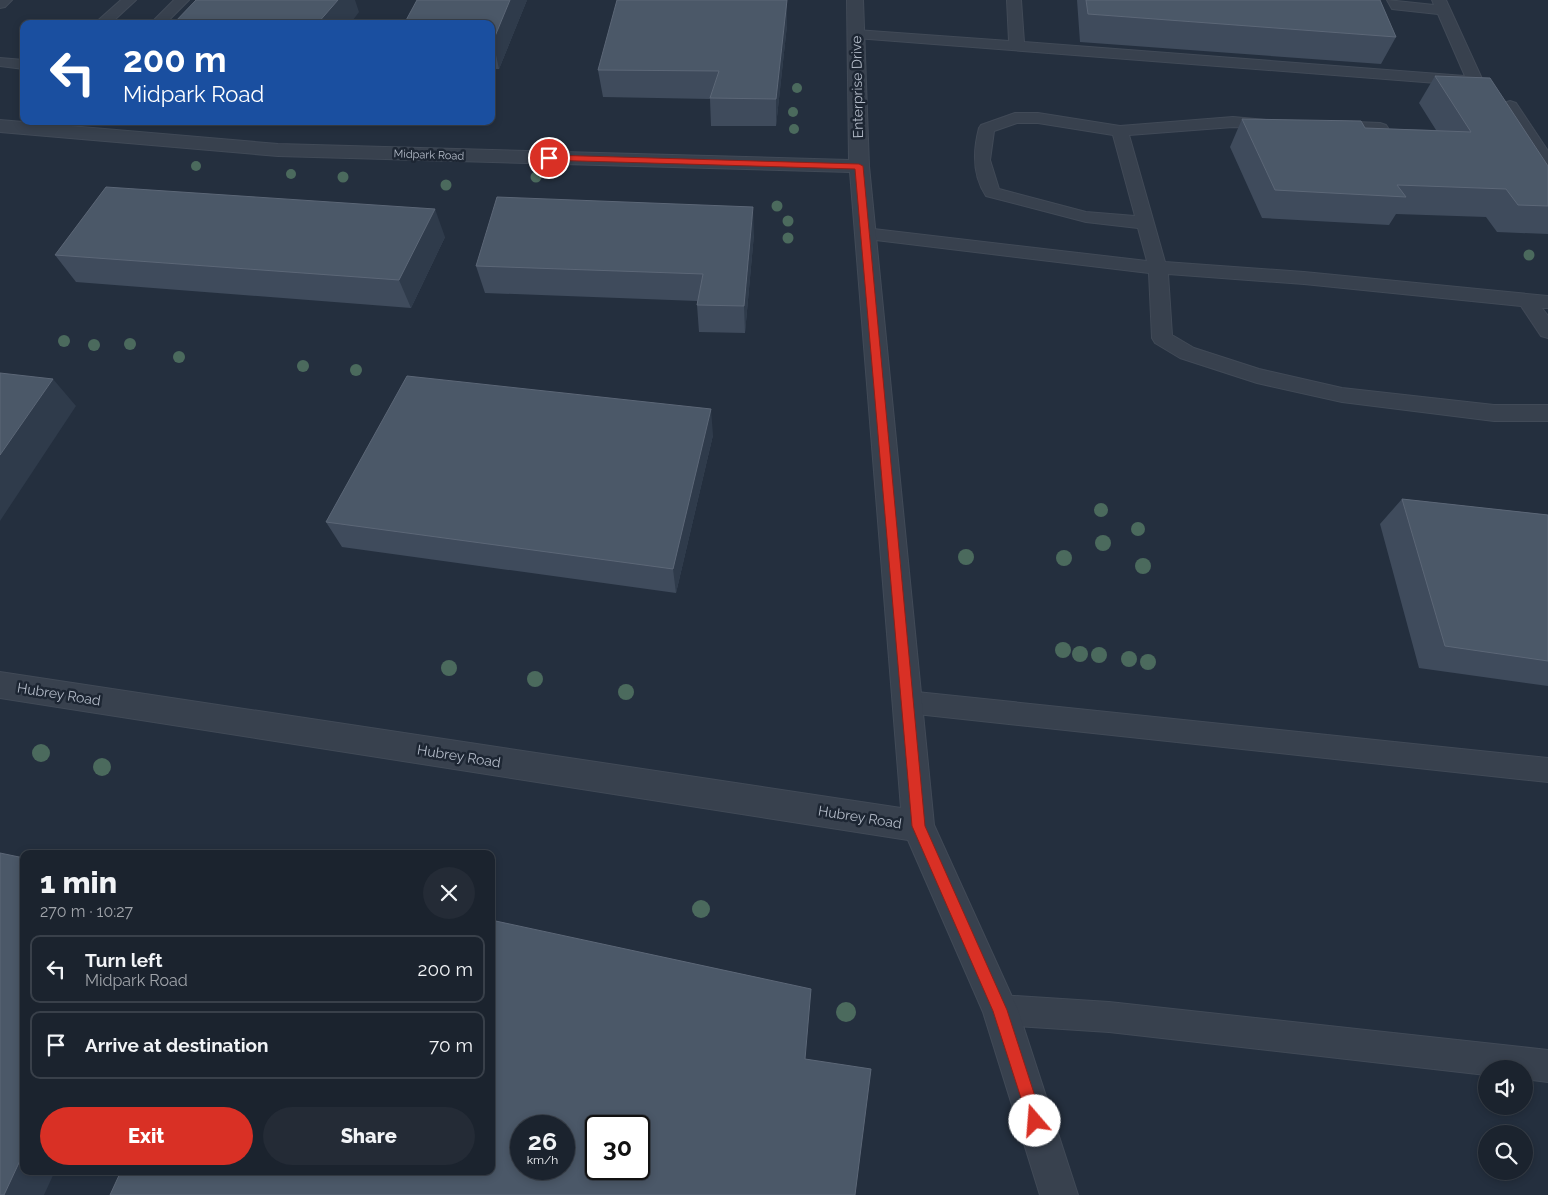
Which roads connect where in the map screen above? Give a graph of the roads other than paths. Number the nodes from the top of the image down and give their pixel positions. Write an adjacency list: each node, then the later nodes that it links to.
1 (5, 0): 7 (lane)
2 (129, 0): 9 (lane)
3 (182, 0): 10 (lane)
4 (855, 0): 11 (street, Enterprise Drive)
5 (1014, 0): 12 (lane)
6 (1394, 0): 8 (lane)
7 (0, 4)
8 (1441, 5): 12 (lane)
9 (106, 20)
10 (160, 20)
11 (856, 34): 12 (lane); 22 (street, Enterprise Drive)
12 (1017, 46)
13 (0, 62): 14 (lane)
14 (20, 64)
15 (1510, 106): 21 (lane)
16 (1292, 124): 20 (lane)
17 (1311, 125): 19 (lane)
18 (0, 126): 22 (street, Midpark Road)
19 (1380, 128)
20 (1120, 131): 23 (lane); 23 (lane)
21 (1548, 164)
22 (859, 166): 24 (street, Enterprise Drive)
23 (1146, 223): 25 (lane)
24 (865, 234): 25 (lane); 31 (street, Enterprise Drive)
25 (1158, 268): 26 (lane); 29 (lane)
26 (1527, 300): 27 (lane); 28 (lane)
27 (1548, 302)
28 (1548, 331)
29 (1548, 413)
30 (0, 685): 33 (street, Hubrey Road)
31 (907, 702): 32 (lane); 33 (street, Enterprise Drive)
32 (1548, 770)
33 (918, 826): 34 (street, Enterprise Drive)
34 (1000, 1010): 35 (lane); 36 (street, Enterprise Drive)
35 (1548, 1066)
36 (1059, 1195)

